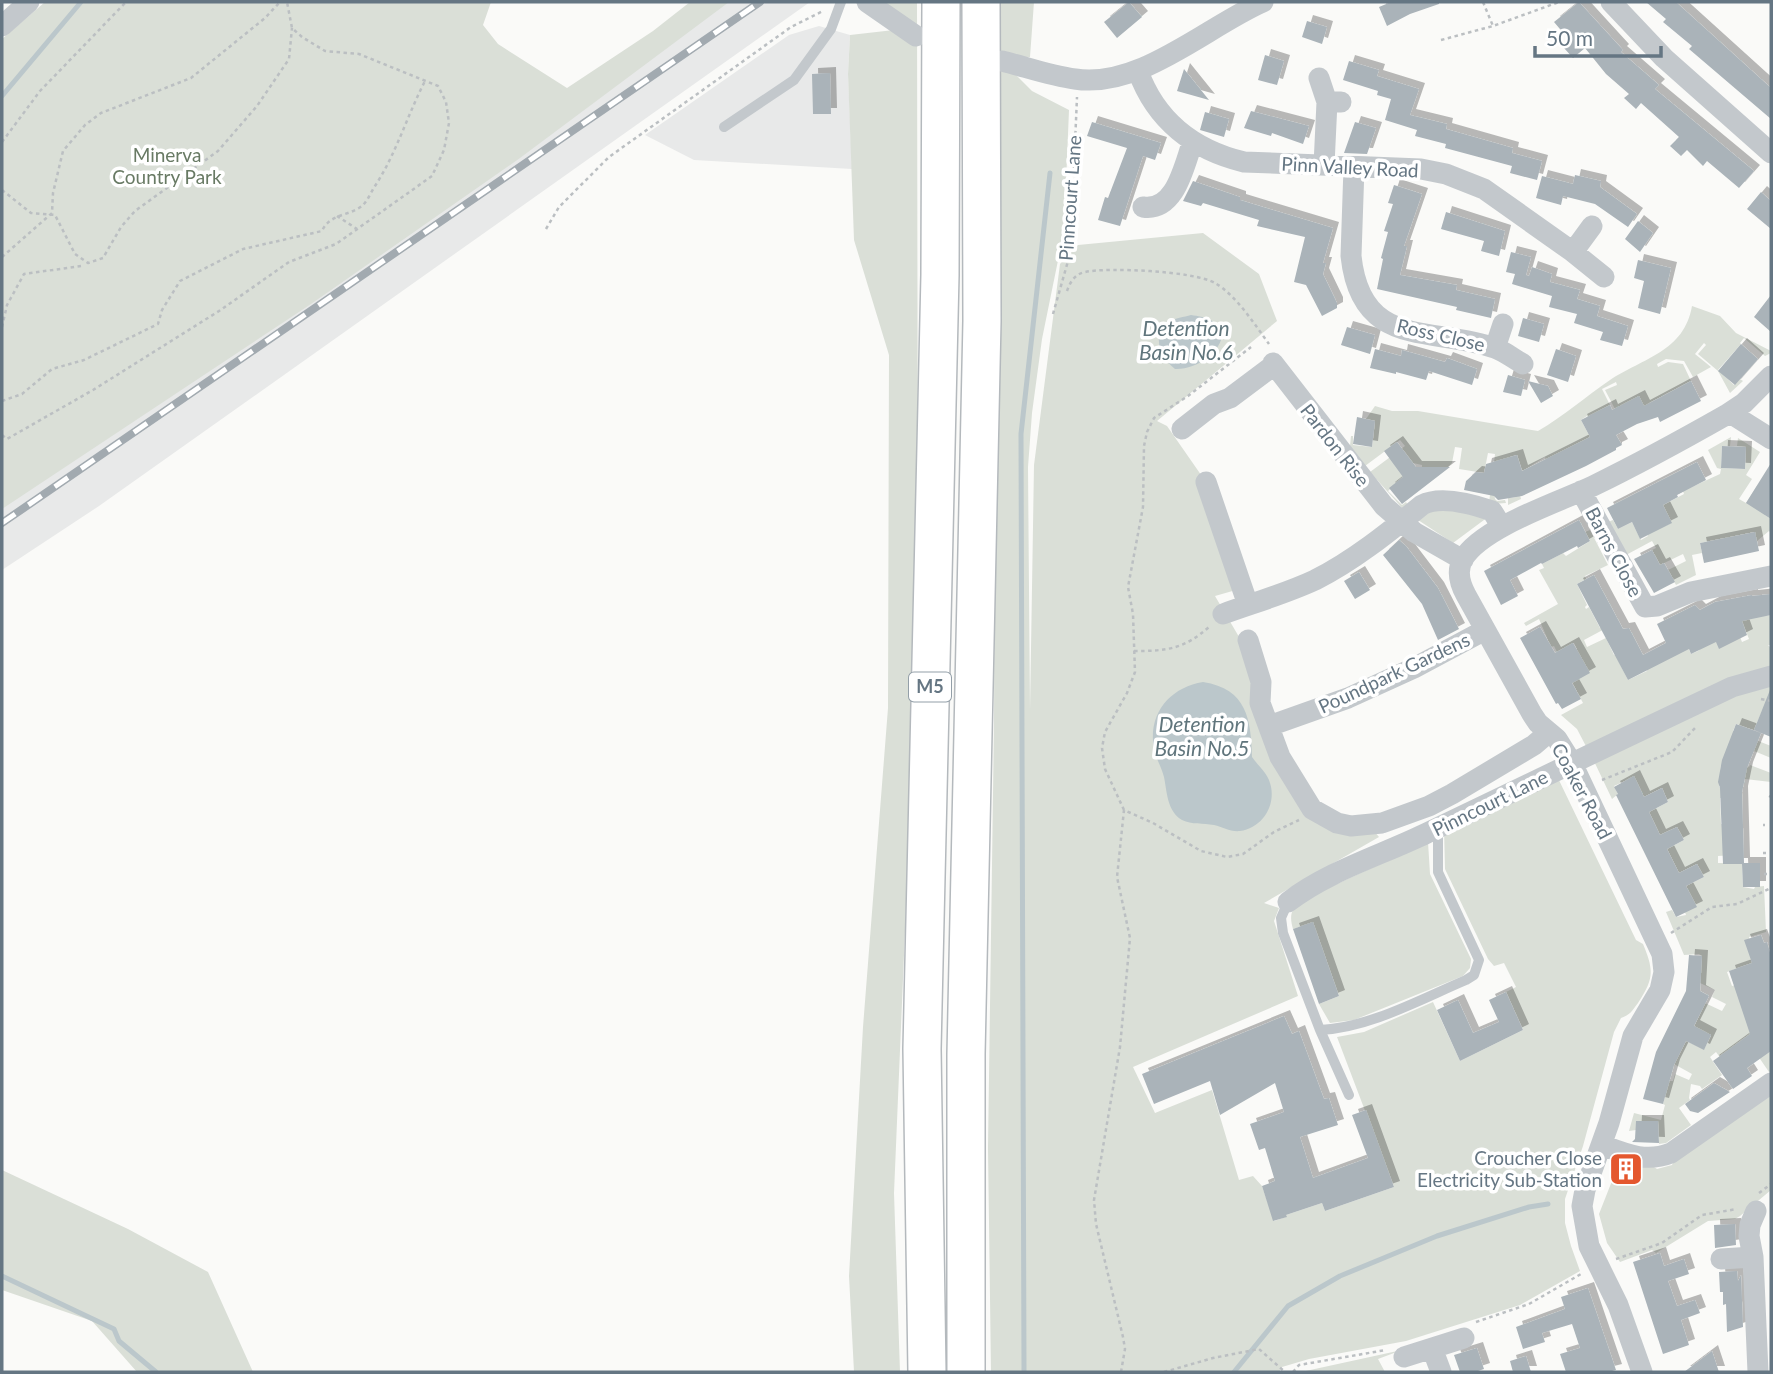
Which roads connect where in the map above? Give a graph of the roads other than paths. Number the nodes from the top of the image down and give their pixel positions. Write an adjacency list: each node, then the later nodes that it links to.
1 (29, 2): 8 (street)
2 (867, 2): 9 (street)
3 (941, 2): 55 (highway, M5)
4 (981, 2): 56 (highway, M5)
5 (1261, 2): 11 (street)
6 (1611, 2): 15 (street)
7 (840, 3): 13 (lane)
8 (2, 26)
9 (916, 36)
10 (1002, 61): 11 (street)
11 (1138, 71): 14 (street, Pinn Valley Road)
12 (1319, 78): 16 (street)
13 (724, 127)
14 (1193, 141): 16 (street, Pinn Valley Road); 18 (street)
15 (1771, 153)
16 (1324, 165): 17 (street, Pinn Valley Road)
17 (1354, 167): 20 (street, Pinn Valley Road); 23 (street, Ross Close)
18 (1143, 207)
19 (1592, 226): 20 (street)
20 (1573, 252): 21 (street, Pinn Valley Road)
21 (1604, 277)
22 (1503, 324): 23 (street, Ross Close)
23 (1495, 348): 24 (street, Ross Close)
24 (1523, 364)
25 (1771, 376): 26 (street)
26 (1730, 413): 28 (street); 30 (street)
27 (1182, 429): 31 (street, Pardon Rise)
28 (1771, 439)
29 (1206, 482): 35 (street)
30 (1581, 491): 32 (street); 34 (street, Barns Close)
31 (1400, 522): 32 (street); 33 (street, Pardon Rise); 35 (street)
32 (1502, 527): 33 (street)
33 (1463, 560): 37 (street, Coaker Road)
34 (1771, 576)
35 (1248, 605): 36 (street)
36 (1223, 614)
37 (1485, 630): 40 (street, Poundpark Gardens); 41 (street, Coaker Road)
38 (1248, 640): 40 (street)
39 (1771, 677): 42 (street, Pinncourt Lane)
40 (1269, 726): 41 (street)
41 (1548, 733): 42 (street, Coaker Road)
42 (1572, 763): 43 (street, Pinncourt Lane); 48 (street, Coaker Road)
43 (1438, 828): 44 (street, Pinncourt Lane); 45 (lane)
44 (1288, 902): 45 (lane)
45 (1320, 1030): 47 (lane)
46 (1771, 1083): 48 (street)
47 (1349, 1095)
48 (1602, 1145): 58 (street, Coaker Road)
49 (1751, 1204): 50 (street)
50 (1754, 1258): 51 (street); 59 (street)
51 (1721, 1259)
52 (1468, 1331): 53 (street)
53 (1432, 1348): 54 (street); 57 (street)
54 (1400, 1352)
55 (927, 1372)
56 (965, 1372)
57 (1441, 1372)
58 (1642, 1372)
59 (1758, 1372)

